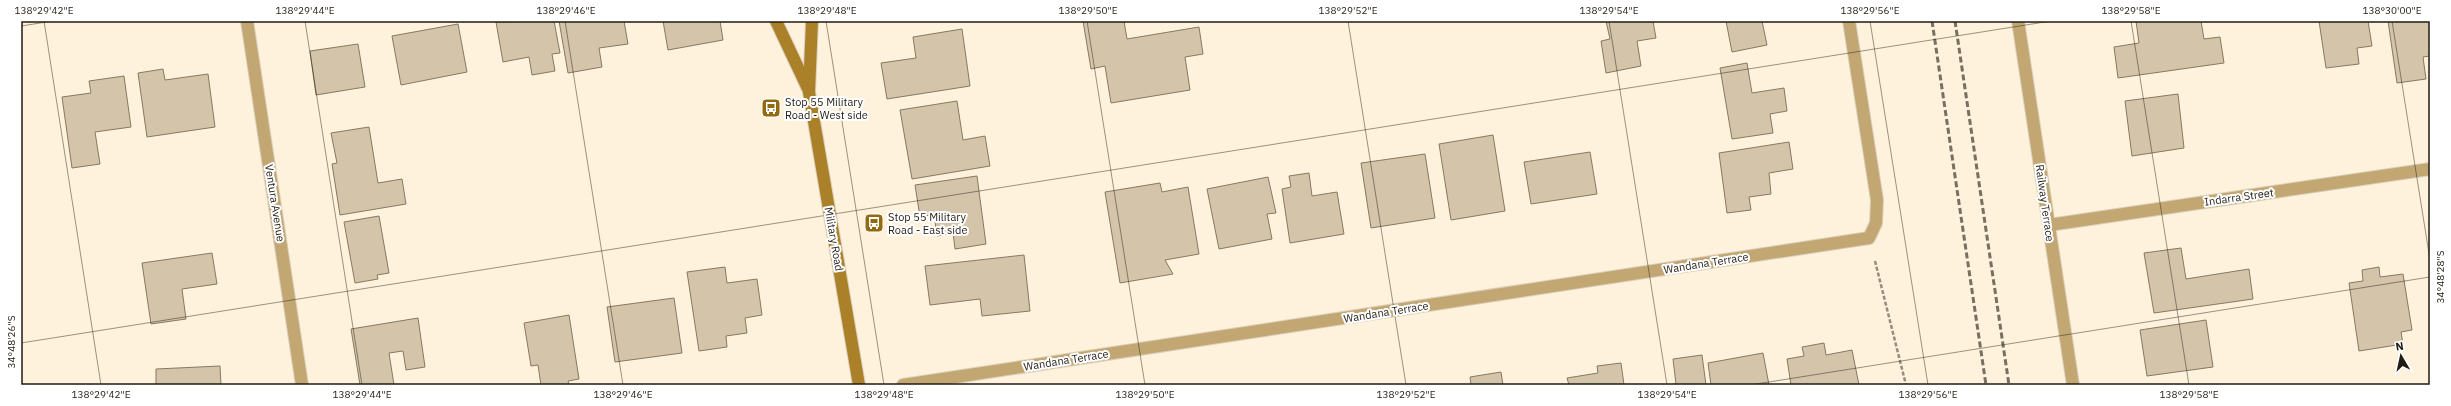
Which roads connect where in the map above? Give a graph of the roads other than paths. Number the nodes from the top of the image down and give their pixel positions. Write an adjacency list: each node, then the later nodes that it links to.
1 (247, 21): 9 (street, Ventura Avenue)
2 (776, 21): 6 (street, Military Road)
3 (812, 21): 6 (street, Military Road)
4 (1849, 21): 11 (street, Wandana Terrace)
5 (2018, 21): 8 (street, Railway Terrace)
6 (809, 92): 10 (street, Military Road)
7 (2430, 169): 8 (street, Indarra Street)
8 (2049, 224): 12 (street, Railway Terrace)
9 (302, 385)
10 (859, 385)
11 (903, 385)
12 (2072, 385)

